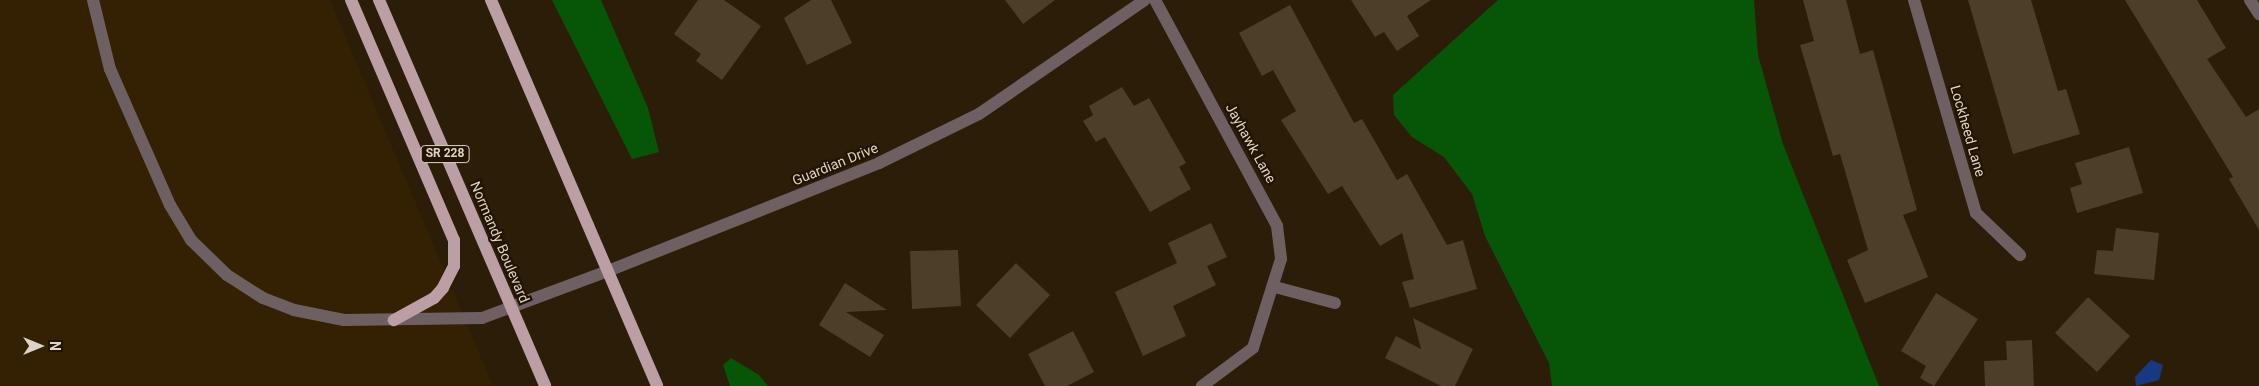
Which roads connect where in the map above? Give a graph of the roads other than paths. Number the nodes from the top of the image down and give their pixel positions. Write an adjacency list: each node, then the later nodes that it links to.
1 (93, 0): 15 (street, Guardian Drive)
2 (352, 0): 15 (main road)
3 (379, 0): 14 (main road, Normandy Boulevard / SR 228)
4 (491, 0): 11 (main road)
5 (1145, 0): 11 (street, Guardian Drive)
6 (1155, 0): 12 (street, Jayhawk Lane)
7 (1914, 0): 10 (street, Lockheed Lane)
8 (2250, 0): 9 (street)
9 (2259, 14)
10 (2020, 255)
11 (608, 271): 14 (street, Guardian Drive); 17 (main road)
12 (1275, 287): 13 (street); 18 (street, Jayhawk Lane)
13 (1334, 303)
14 (512, 308): 15 (street, Guardian Drive); 16 (main road, Normandy Boulevard / SR 228)
15 (394, 320)
16 (545, 386)
17 (657, 386)
18 (1202, 386)

